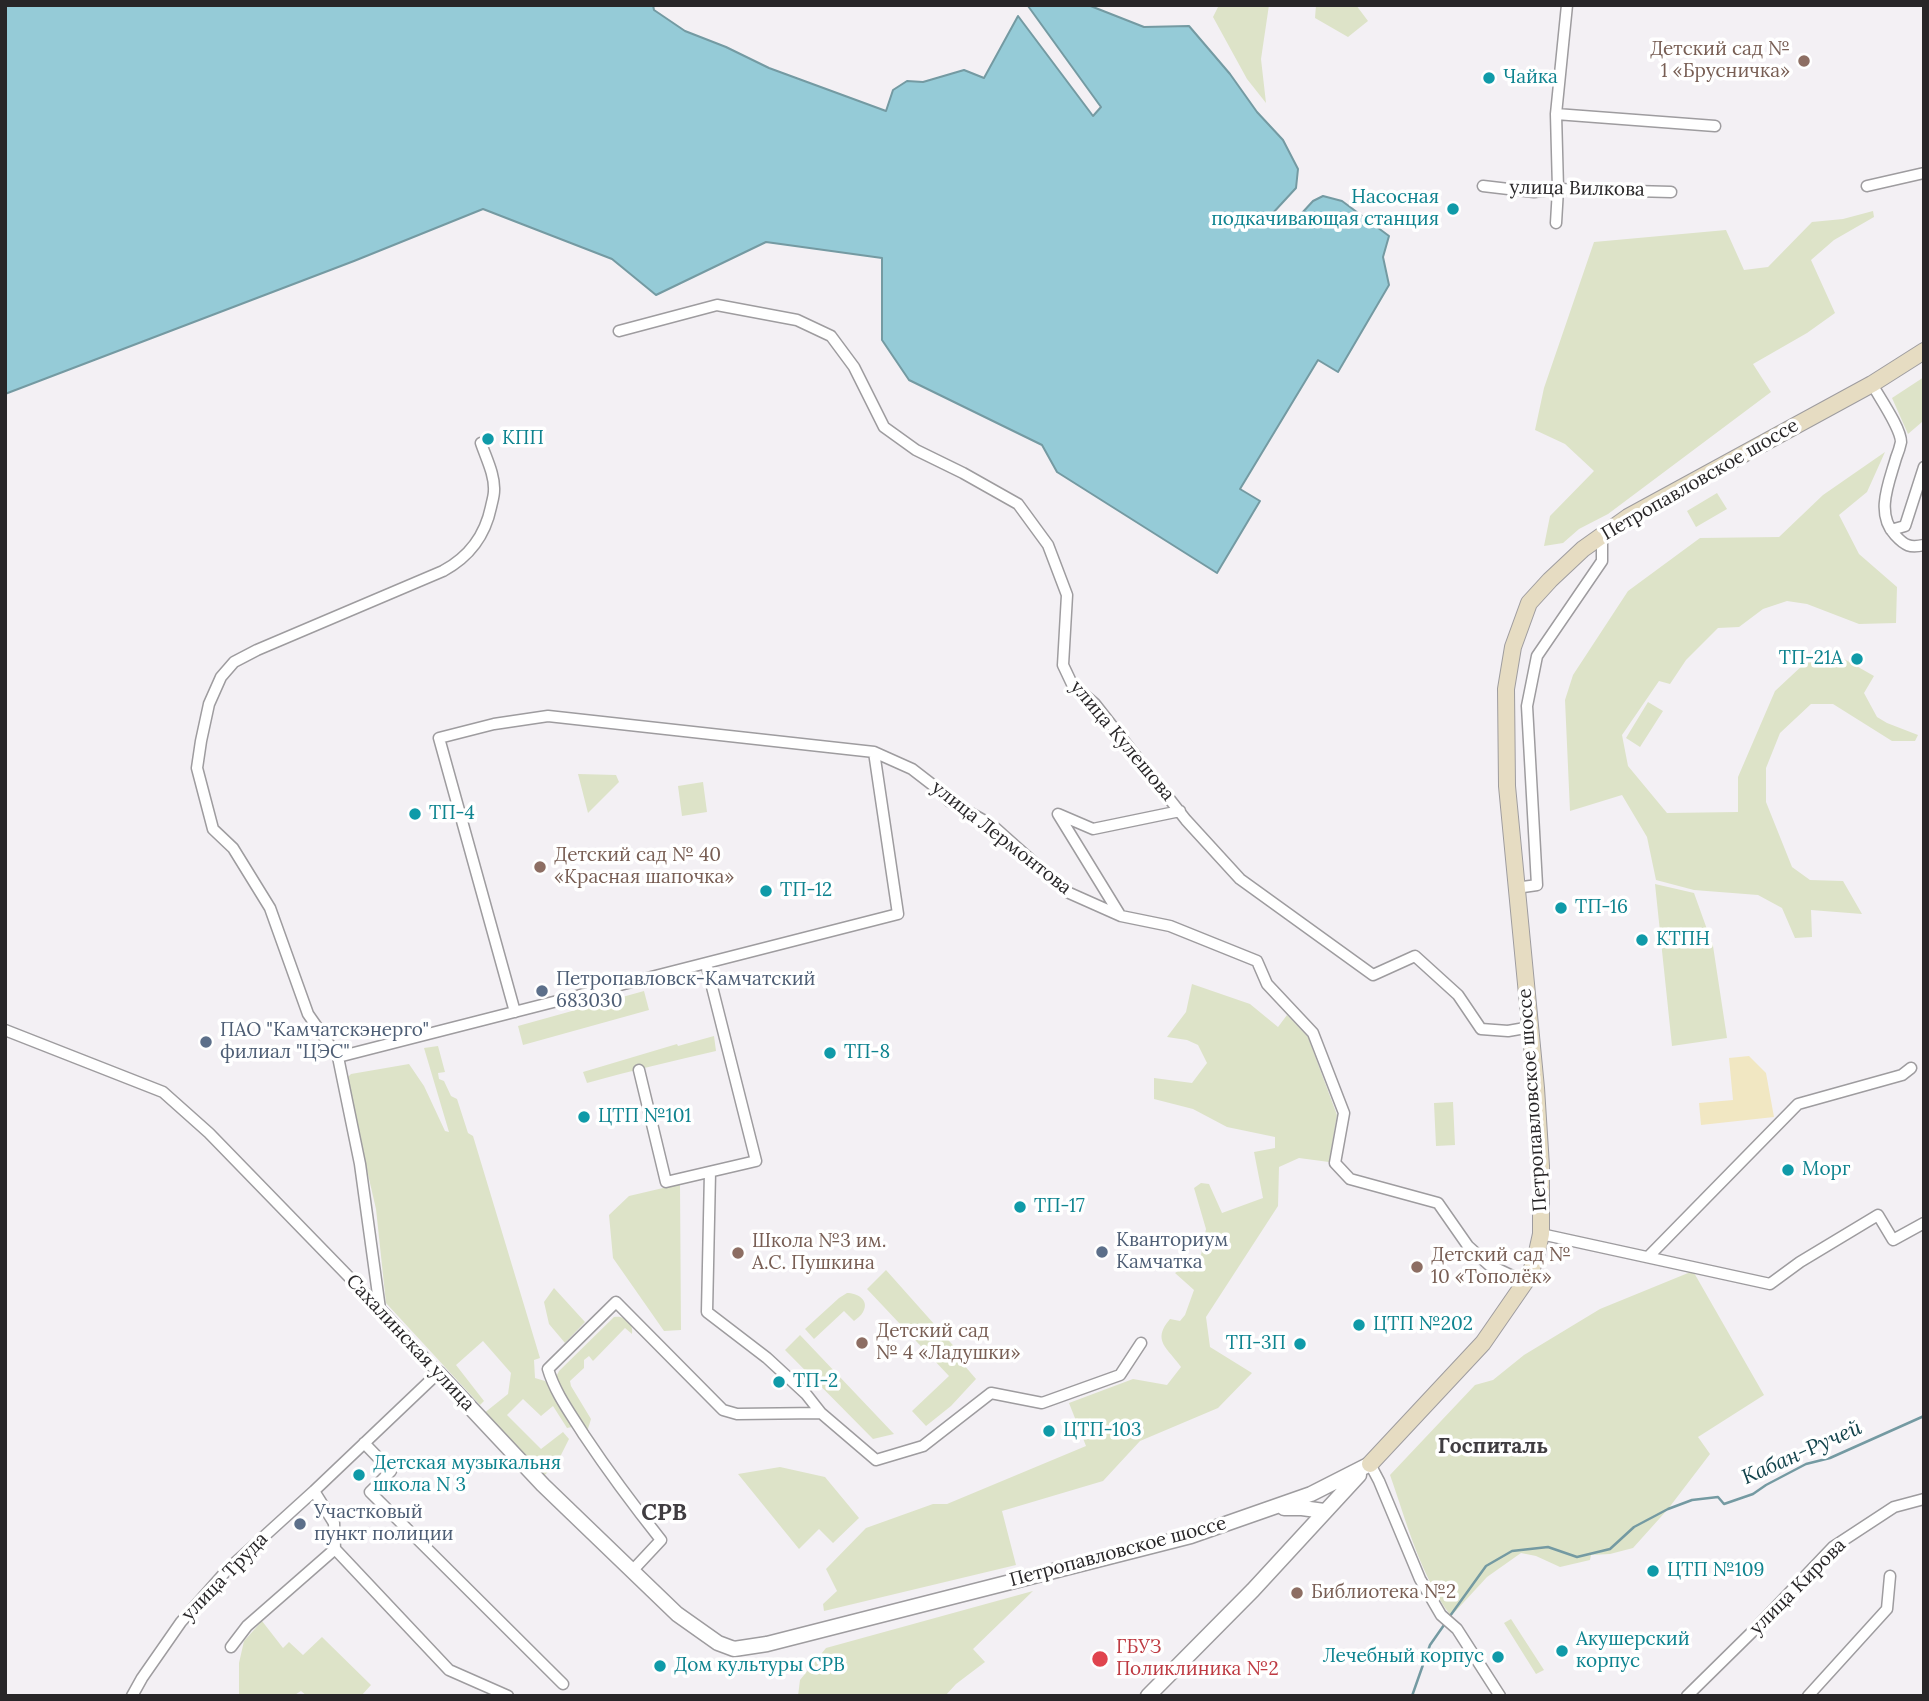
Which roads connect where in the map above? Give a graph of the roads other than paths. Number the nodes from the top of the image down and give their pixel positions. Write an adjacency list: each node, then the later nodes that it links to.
1 (1567, 5): 2 (street)
2 (1556, 114): 3 (street); 7 (street)
3 (1715, 126)
4 (1924, 173): 6 (street)
5 (1483, 186): 7 (street, улица Вилкова)
6 (1867, 186)
7 (1558, 189): 8 (street, улица Вилкова); 9 (street)
8 (1671, 192)
9 (1556, 223)
10 (619, 331): 19 (street, улица Кулешова)
11 (1924, 351): 12 (main road, Петропавловское шоссе)
12 (1871, 384): 15 (street); 16 (main road, Петропавловское шоссе)
13 (481, 443): 26 (street)
14 (1924, 467): 15 (street)
15 (1891, 530): 17 (street)
16 (1602, 535): 20 (main road, Петропавловское шоссе); 20 (street)
17 (1924, 545)
18 (874, 752): 21 (street, улица Лермонтова); 22 (street); 23 (street, улица Лермонтова)
19 (1180, 811): 21 (street); 24 (street, улица Кулешова)
20 (1516, 888): 24 (main road, Петропавловское шоссе)
21 (1121, 916): 33 (street, улица Лермонтова)
22 (706, 964): 23 (street); 29 (street)
23 (515, 1012): 26 (street)
24 (1531, 1027): 31 (main road, Петропавловское шоссе)
25 (5, 1030): 34 (street, Сахалинская улица)
26 (338, 1057): 34 (street)
27 (1911, 1068): 32 (street)
28 (639, 1070): 29 (street)
29 (709, 1172): 37 (street)
30 (1924, 1223): 32 (street)
31 (1541, 1234): 32 (street); 33 (main road, Петропавловское шоссе)
32 (1648, 1257)
33 (1525, 1282): 39 (main road, Петропавловское шоссе)
34 (380, 1309): 36 (street, Сахалинская улица)
35 (1141, 1343): 37 (street)
36 (438, 1373): 38 (street, улица Труда); 48 (street, Сахалинская улица)
37 (821, 1413): 48 (street)
38 (364, 1443): 40 (street, улица Труда); 52 (street)
39 (1370, 1464): 41 (street, Петропавловское шоссе); 43 (street); 56 (street)
40 (314, 1491): 47 (street); 53 (street, улица Труда)
41 (1311, 1494): 43 (street); 44 (street, Петропавловское шоссе)
42 (1924, 1499): 57 (street, улица Кирова)
43 (1328, 1507): 45 (street); 46 (street)
44 (1270, 1508): 45 (street); 50 (street, Петропавловское шоссе)
45 (1287, 1508): 46 (street)
46 (1305, 1533): 55 (street)
47 (335, 1549): 51 (street); 54 (street)
48 (632, 1571): 50 (street, Сахалинская улица)
49 (1890, 1576): 58 (street)
50 (807, 1634)
51 (231, 1647)
52 (562, 1684)
53 (132, 1696)
54 (508, 1696)
55 (1148, 1696)
56 (1500, 1696)
57 (1687, 1696)
58 (1808, 1696)

